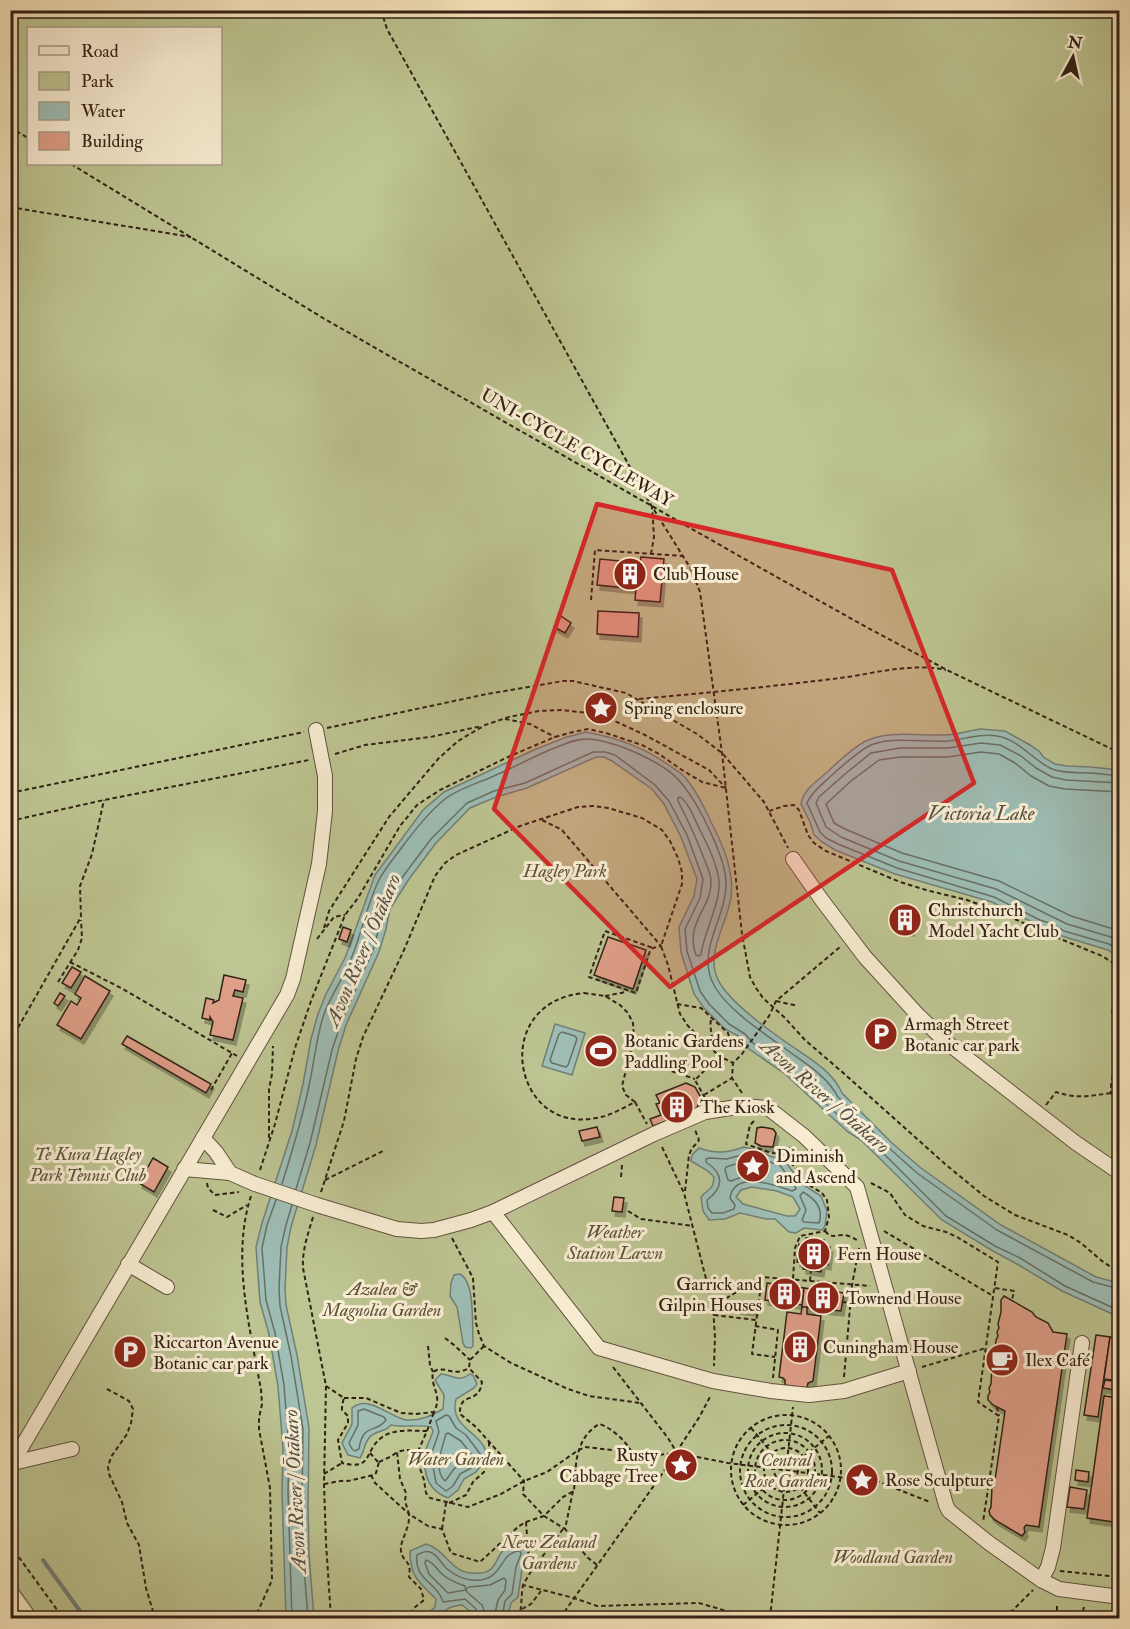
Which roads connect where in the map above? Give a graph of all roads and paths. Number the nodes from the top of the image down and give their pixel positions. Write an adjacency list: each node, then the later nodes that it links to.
1 (381, 10): 7 (path)
2 (10, 127): 3 (path)
3 (27, 137)
4 (73, 165): 6 (path)
5 (10, 207): 6 (path, UNI-CYCLE CYCLEWAY)
6 (193, 237): 7 (path, UNI-CYCLE CYCLEWAY)
7 (651, 505): 8 (path); 9 (path); 11 (path, UNI-CYCLE CYCLEWAY)
8 (651, 554): 9 (path); 10 (path)
9 (683, 556): 12 (path)
10 (591, 600)
11 (949, 671): 12 (path); 18 (path, UNI-CYCLE CYCLEWAY)
12 (713, 692): 17 (path); 17 (path)
13 (503, 719): 14 (path); 16 (path); 20 (path)
14 (485, 725): 19 (path); 27 (path)
15 (316, 730): 19 (lane)
16 (555, 737): 20 (path); 67 (path)
17 (722, 753): 20 (path); 22 (path)
18 (1119, 753)
19 (321, 758): 21 (path); 51 (lane)
20 (726, 788): 40 (path)
21 (104, 800): 24 (path); 26 (path)
22 (769, 811): 25 (path); 32 (path)
23 (542, 819): 29 (path); 29 (path); 73 (path)
24 (10, 820)
25 (793, 859): 63 (lane)
26 (81, 917): 31 (path); 46 (path)
27 (324, 928)
28 (846, 942): 37 (path)
29 (661, 946): 30 (path); 38 (path)
30 (653, 948): 35 (path); 35 (path)
31 (70, 962): 34 (path); 48 (path)
32 (1119, 969): 33 (path)
33 (1119, 979): 43 (path)
34 (58, 982)
35 (628, 991): 36 (path)
36 (605, 996): 50 (path); 59 (path)
37 (776, 1001): 39 (path); 40 (path)
38 (677, 1004): 41 (path); 47 (path)
39 (798, 1006)
40 (773, 1008): 52 (path); 88 (path)
41 (712, 1018): 45 (path); 47 (path)
42 (273, 1036): 67 (path)
43 (1116, 1039): 44 (path); 56 (path)
44 (1119, 1044)
45 (731, 1045)
46 (10, 1048)
47 (712, 1049): 49 (path)
48 (232, 1053): 51 (path); 55 (path)
49 (719, 1056): 52 (path); 54 (path)
50 (629, 1057): 54 (path); 59 (path)
51 (247, 1062): 66 (lane)
52 (734, 1063): 53 (path)
53 (732, 1078): 57 (path); 58 (path)
54 (695, 1080): 57 (path)
55 (211, 1090)
56 (1111, 1093): 60 (path); 63 (path)
57 (703, 1095): 62 (path)
58 (748, 1096)
59 (635, 1102): 65 (path)
60 (1119, 1104)
61 (768, 1108): 62 (lane); 75 (lane); 84 (path)
62 (705, 1112): 64 (lane)
63 (1039, 1115): 72 (lane)
64 (689, 1119): 76 (path); 81 (lane)
65 (651, 1130)
66 (202, 1138): 70 (lane); 71 (lane)
67 (269, 1141): 74 (path)
68 (660, 1144): 76 (path)
69 (383, 1151): 73 (path)
70 (184, 1169): 71 (lane); 86 (lane)
71 (230, 1173): 74 (lane)
72 (1119, 1173)
73 (325, 1180): 78 (path)
74 (255, 1184): 77 (path); 78 (lane)
75 (857, 1187): 82 (lane); 95 (path)
76 (684, 1193): 83 (path)
77 (249, 1204): 79 (path); 212 (path)
78 (317, 1205): 81 (lane); 118 (path)
79 (213, 1210)
80 (628, 1211): 83 (path)
81 (493, 1212): 115 (lane)
82 (866, 1220): 96 (path); 113 (lane)
83 (693, 1226): 100 (path)
84 (825, 1231): 90 (path); 92 (path)
85 (450, 1234): 107 (path)
86 (128, 1264): 94 (lane); 154 (lane)
87 (811, 1270): 91 (path)
88 (1119, 1273)
89 (762, 1277): 90 (path); 100 (path); 102 (path)
90 (793, 1279): 91 (path)
91 (810, 1281): 92 (path)
92 (852, 1285): 93 (path); 99 (path)
93 (870, 1286)
94 (167, 1287)
95 (994, 1288): 96 (path); 97 (path)
96 (993, 1296): 108 (path)
97 (1012, 1300)
98 (843, 1302): 99 (path)
99 (850, 1303): 117 (path)
100 (713, 1306): 101 (path)
101 (714, 1315): 102 (path); 115 (path)
102 (756, 1320): 103 (path)
103 (755, 1326): 109 (path); 109 (path)
104 (445, 1338): 110 (path)
105 (1082, 1343): 201 (lane)
106 (428, 1346): 114 (path)
107 (484, 1346): 110 (path); 122 (path)
108 (986, 1348): 113 (path); 126 (path)
109 (775, 1357): 116 (path)
110 (470, 1360): 112 (path)
111 (612, 1367): 122 (path)
112 (469, 1368): 114 (path); 133 (path)
113 (909, 1371): 115 (lane); 195 (lane)
114 (433, 1372): 124 (path)
115 (713, 1378): 145 (path)
116 (772, 1384)
117 (843, 1385)
118 (326, 1386): 120 (path); 163 (path)
119 (107, 1389): 211 (path)
120 (344, 1398): 124 (path); 152 (path)
121 (794, 1401): 125 (path)
122 (640, 1403): 145 (path)
123 (997, 1407): 126 (path)
124 (434, 1412): 129 (path)
125 (792, 1416): 127 (path); 128 (path); 132 (path)
126 (999, 1416): 195 (path)
127 (791, 1425): 130 (path); 131 (path); 136 (path)
128 (751, 1428): 131 (path); 153 (path)
129 (427, 1431): 144 (path); 147 (path)
130 (790, 1433): 134 (path); 135 (path); 138 (path)
131 (757, 1435): 134 (path); 155 (path)
132 (829, 1436): 136 (path); 168 (path)
133 (489, 1441): 169 (path); 182 (path)
134 (762, 1441): 137 (path); 156 (path)
135 (789, 1441): 137 (path); 140 (path); 143 (path)
136 (822, 1442): 138 (path); 167 (path)
137 (767, 1447): 146 (path); 157 (path)
138 (814, 1448): 143 (path); 165 (path)
139 (72, 1449): 154 (lane)
140 (788, 1449): 146 (path); 149 (path); 150 (path)
141 (577, 1451): 148 (path); 148 (path); 169 (path); 175 (path)
142 (397, 1452): 147 (path); 151 (path); 188 (path)
143 (809, 1452): 149 (path); 164 (path)
144 (370, 1453): 151 (path); 152 (path)
145 (676, 1453): 148 (path); 153 (path); 197 (path)
146 (772, 1453): 158 (path)
147 (418, 1454): 182 (path)
148 (632, 1454)
149 (803, 1457): 162 (path)
150 (787, 1458): 159 (path); 160 (path); 161 (path)
151 (379, 1462): 166 (path)
152 (342, 1463): 163 (path)
153 (731, 1464): 155 (path); 183 (path)
154 (12, 1465)
155 (740, 1465): 156 (path); 180 (path)
156 (747, 1466): 157 (path); 178 (path)
157 (756, 1467): 158 (path); 174 (path)
158 (764, 1468): 159 (path); 172 (path)
159 (774, 1469): 160 (path); 170 (path)
160 (786, 1470): 161 (path); 170 (path)
161 (798, 1472): 162 (path); 170 (path)
162 (808, 1473): 164 (path); 173 (path)
163 (324, 1474): 171 (path)
164 (815, 1474): 165 (path); 177 (path)
165 (821, 1474): 167 (path); 179 (path)
166 (371, 1475): 171 (path); 188 (path)
167 (832, 1476): 168 (path); 185 (path)
168 (841, 1476): 184 (path); 187 (path)
169 (524, 1481): 182 (path); 189 (path)
170 (784, 1482): 176 (path)
171 (324, 1484): 213 (path)
172 (769, 1484): 174 (path); 176 (path)
173 (800, 1487): 176 (path); 177 (path)
174 (762, 1489): 178 (path); 181 (path)
175 (574, 1491): 189 (path); 194 (path)
176 (783, 1492): 181 (path)
177 (804, 1493): 179 (path); 181 (path)
178 (756, 1494): 180 (path); 186 (path)
179 (809, 1498): 185 (path); 186 (path)
180 (750, 1499): 183 (path); 190 (path)
181 (783, 1500): 186 (path)
182 (448, 1503): 193 (path)
183 (743, 1505): 192 (path)
184 (938, 1505)
185 (815, 1507): 187 (path); 190 (path)
186 (782, 1508): 190 (path)
187 (821, 1513): 192 (path)
188 (409, 1514): 193 (path); 214 (path)
189 (544, 1516): 191 (path); 194 (path)
190 (781, 1516): 192 (path)
191 (526, 1522): 193 (path); 199 (path)
192 (780, 1525): 218 (path)
193 (442, 1529)
194 (564, 1529): 197 (path); 199 (path)
195 (981, 1536): 201 (lane)
196 (10, 1545): 210 (path)
197 (597, 1565): 206 (path)
198 (1055, 1570): 200 (path)
199 (530, 1573): 202 (path)
200 (1119, 1577)
201 (1041, 1580): 205 (lane)
202 (523, 1585): 203 (path); 209 (path)
203 (542, 1590): 206 (path); 209 (path)
204 (1030, 1594): 219 (path)
205 (1119, 1597)
206 (574, 1598): 216 (path); 217 (path)
207 (1057, 1599): 220 (path)
208 (1086, 1600): 221 (path)
209 (522, 1608): 215 (path)
210 (63, 1618)
211 (154, 1618)
212 (255, 1618)
213 (331, 1618)
214 (408, 1618)
215 (519, 1618)
216 (560, 1618)
217 (751, 1618)
218 (770, 1618)
219 (1005, 1618)
220 (1057, 1618)
221 (1081, 1618)

